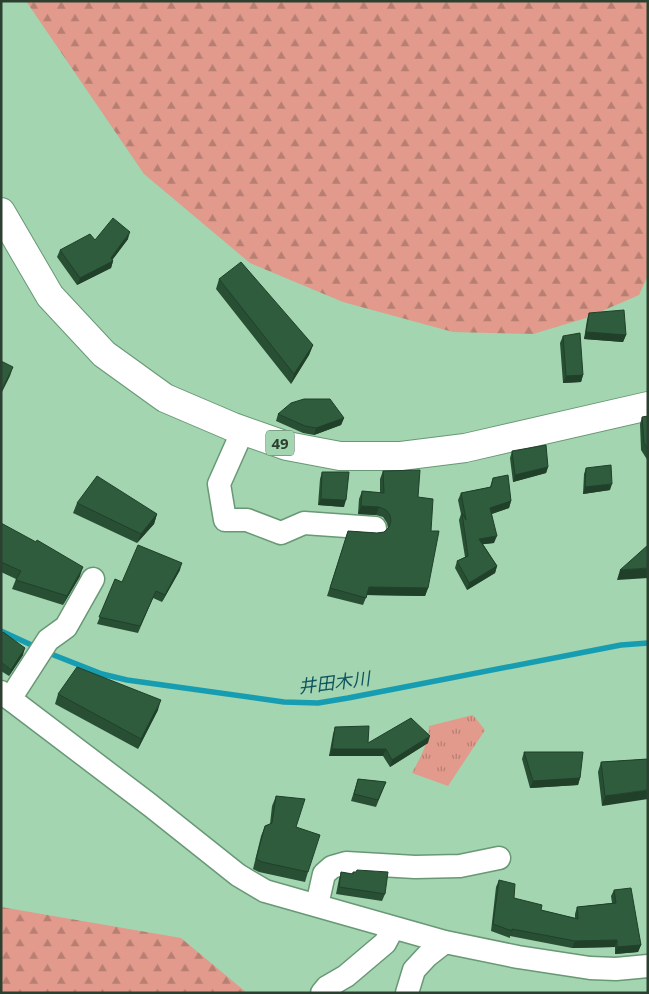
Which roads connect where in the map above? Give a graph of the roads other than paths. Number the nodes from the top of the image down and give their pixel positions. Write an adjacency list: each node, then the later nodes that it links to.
1 (1, 212): 3 (highway, 49)
2 (648, 406): 3 (highway, 49)
3 (242, 430): 4 (street)
4 (374, 528)
5 (94, 579): 6 (street)
6 (6, 695): 8 (street)
7 (499, 858): 8 (street)
8 (316, 906): 9 (street)
9 (393, 928): 10 (street); 12 (street)
10 (445, 942): 11 (street); 13 (street)
11 (648, 966)
12 (322, 993)
13 (407, 993)

